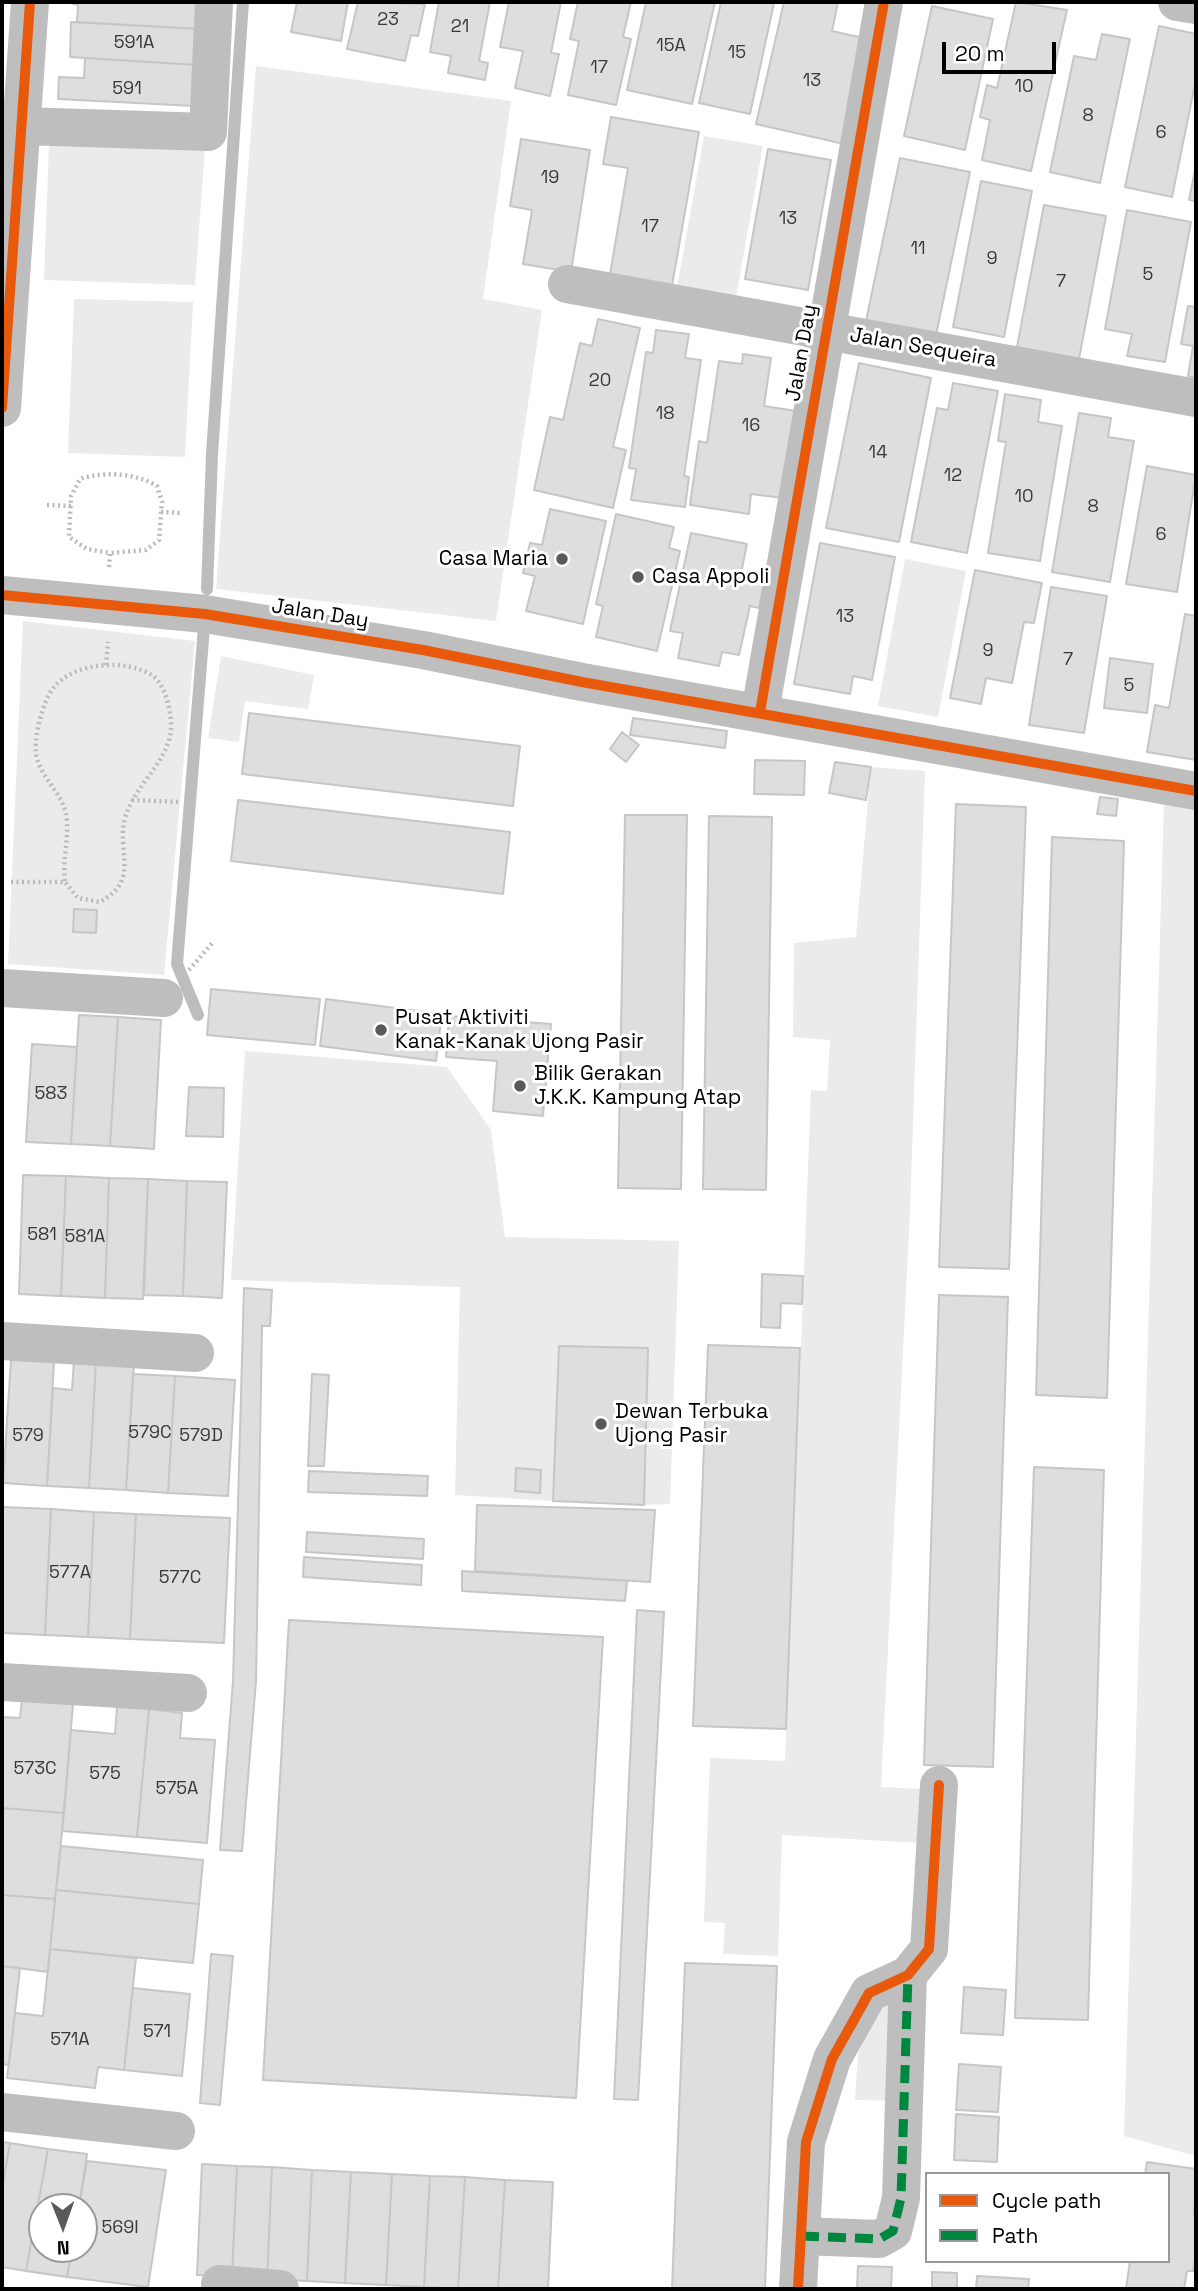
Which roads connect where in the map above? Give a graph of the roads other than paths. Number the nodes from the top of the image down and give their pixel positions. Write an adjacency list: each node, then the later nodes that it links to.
1 (30, 2): 6 (street)
2 (214, 2): 6 (street)
3 (884, 2): 8 (street, Jalan Day)
4 (1177, 2): 5 (street)
5 (1196, 5)
6 (22, 126): 10 (street)
7 (567, 284): 8 (street, Jalan Sequeira)
8 (825, 330): 9 (street, Jalan Sequeira); 12 (street, Jalan Day)
9 (1196, 398)
10 (2, 408)
11 (2, 595): 12 (street, Jalan Day)
12 (760, 712): 13 (street, Jalan Day)
13 (1196, 791)
14 (2, 988): 15 (street)
15 (164, 998)
16 (2, 1340): 17 (street)
17 (195, 1353)
18 (2, 1682): 19 (street)
19 (188, 1693)
20 (939, 1785): 21 (street)
21 (908, 1975): 24 (street); 24 (street)
22 (2, 2112): 23 (street)
23 (176, 2130)
24 (801, 2236): 27 (street)
25 (220, 2284): 26 (street)
26 (280, 2289)
27 (798, 2289)

